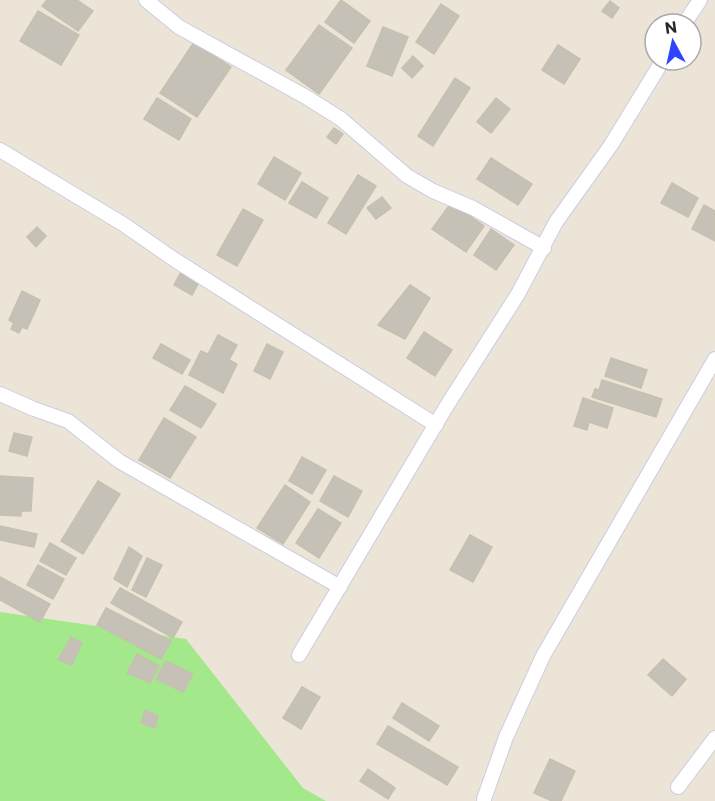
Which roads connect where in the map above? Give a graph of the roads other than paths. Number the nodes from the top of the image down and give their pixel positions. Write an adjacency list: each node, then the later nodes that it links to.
1 (146, 0): 4 (street)
2 (656, 72): 4 (street)
3 (0, 150): 7 (street)
4 (544, 248): 7 (street)
5 (715, 359): 12 (street)
6 (0, 394): 8 (street)
7 (436, 425): 8 (street)
8 (340, 587): 9 (street)
9 (299, 655)
10 (715, 738): 11 (street)
11 (678, 787)
12 (484, 799)

